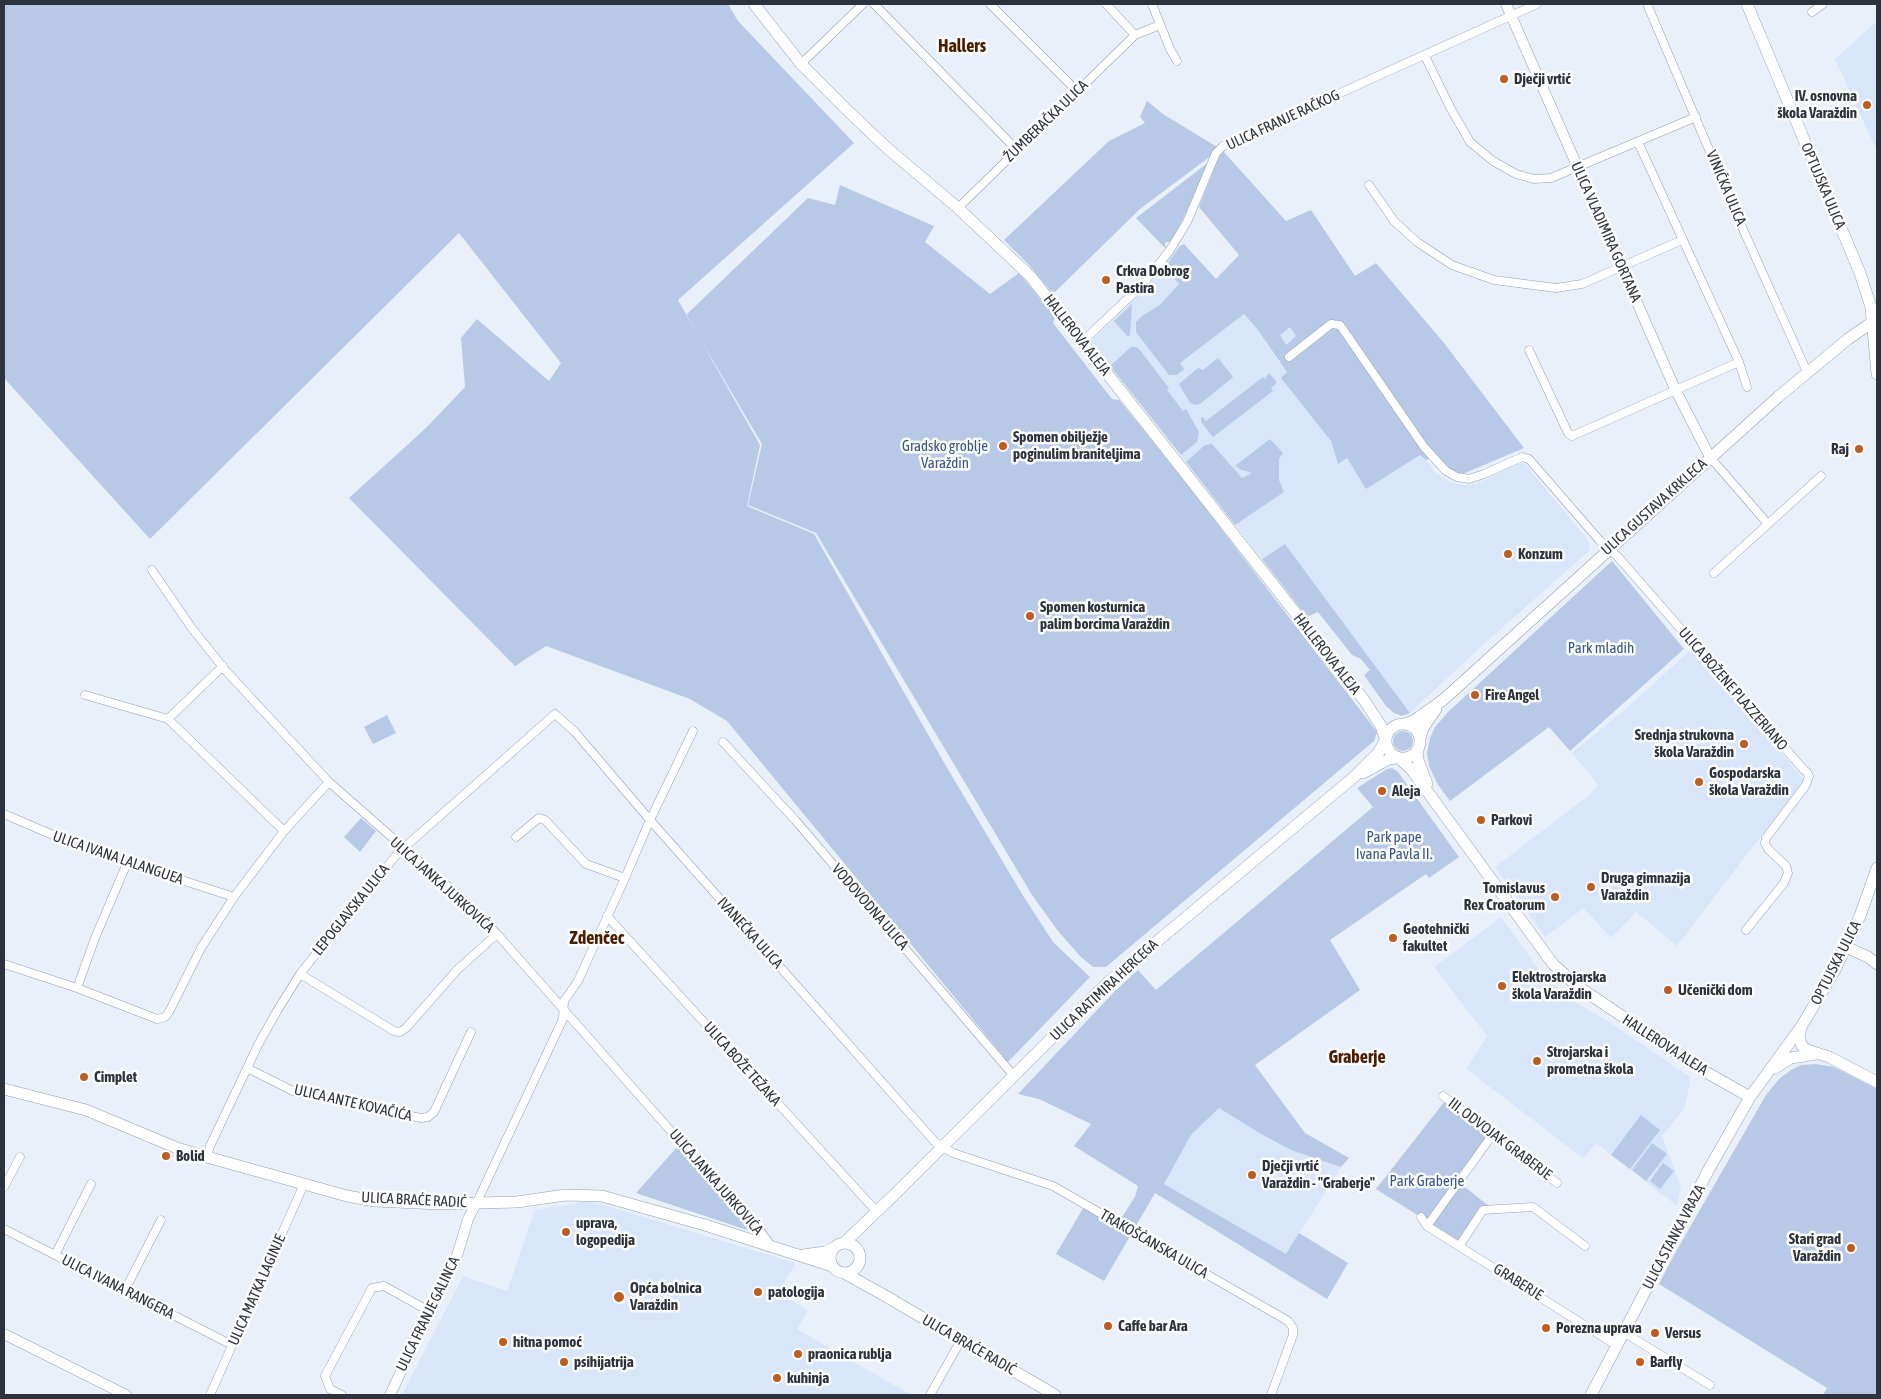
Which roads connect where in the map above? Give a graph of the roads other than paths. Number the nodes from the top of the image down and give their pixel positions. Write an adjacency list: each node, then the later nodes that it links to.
1 (754, 4): 18 (main road, HALLEROVA ALEJA)
2 (863, 4): 18 (street)
3 (874, 4): 22 (street)
4 (990, 4): 19 (street)
5 (1106, 4): 15 (street)
6 (1152, 4): 14 (street)
7 (1506, 4): 13 (street, ULICA VLADIMIRA GORTANA)
8 (1537, 4): 13 (street, ULICA FRANJE RAČKOG)
9 (1647, 4): 20 (street, VINIČKA ULICA)
10 (1747, 4): 28 (main road, OPTUJSKA ULICA)
11 (1823, 4): 12 (street)
12 (1812, 12)
13 (1511, 15): 16 (street, ULICA FRANJE RAČKOG); 23 (street, ULICA VLADIMIRA GORTANA)
14 (1160, 24): 15 (street); 17 (street)
15 (1135, 35): 19 (street, ŽUMBERAČKA ULICA)
16 (1425, 56): 23 (street); 29 (street, ULICA FRANJE RAČKOG)
17 (1177, 61)
18 (801, 64): 25 (main road, HALLEROVA ALEJA)
19 (1077, 91): 22 (street, ŽUMBERAČKA ULICA)
20 (1696, 117): 21 (street); 33 (street, VINIČKA ULICA)
21 (1638, 142): 23 (street); 26 (street)
22 (1017, 150): 25 (street, ŽUMBERAČKA ULICA)
23 (1577, 167): 27 (street, ULICA VLADIMIRA GORTANA)
24 (1369, 186): 27 (street)
25 (958, 208): 29 (main road, HALLEROVA ALEJA)
26 (1682, 240): 27 (street); 32 (street)
27 (1621, 267): 36 (street, ULICA VLADIMIRA GORTANA)
28 (1874, 322): 33 (main road, ULICA GUSTAVA KRKLECA); 34 (main road, OPTUJSKA ULICA)
29 (1083, 341): 45 (main road, HALLEROVA ALEJA)
30 (1529, 350): 36 (street)
31 (1289, 357): 40 (street)
32 (1739, 362): 35 (street); 36 (street)
33 (1807, 372): 37 (main road, ULICA GUSTAVA KRKLECA)
34 (1877, 374)
35 (1747, 387)
36 (1675, 389): 37 (street, ULICA VLADIMIRA GORTANA)
37 (1710, 457): 39 (street); 40 (main road, ULICA GUSTAVA KRKLECA)
38 (1821, 476): 39 (street)
39 (1768, 524): 42 (street)
40 (1608, 549): 46 (main road, ULICA GUSTAVA KRKLECA); 69 (street, ULICA BOŽENE PLAZZERIANO)
41 (152, 570): 43 (street, ULICA JANKA JURKOVIĆA)
42 (1714, 573)
43 (223, 666): 48 (street); 57 (street, ULICA JANKA JURKOVIĆA)
44 (85, 695): 48 (street)
45 (1364, 700): 49 (main road, HALLEROVA ALEJA); 52 (main road, HALLEROVA ALEJA)
46 (1442, 700): 49 (main road, ULICA GUSTAVA KRKLECA); 51 (main road, ULICA GUSTAVA KRKLECA)
47 (560, 717): 60 (street, IVANEČKA ULICA); 63 (street, LEPOGLAVSKA ULICA)
48 (168, 719): 61 (street)
49 (1402, 724): 51 (main road); 52 (main road)
50 (693, 731): 60 (street)
51 (1420, 738): 54 (main road)
52 (1385, 740): 55 (main road); 56 (main road, ULICA RATIMIRA HERCEGA)
53 (723, 742): 81 (street, VODOVODNA ULICA)
54 (1417, 751): 55 (main road); 58 (main road, HALLEROVA ALEJA)
55 (1398, 758): 56 (main road, ULICA RATIMIRA HERCEGA); 58 (main road, HALLEROVA ALEJA)
56 (1354, 777): 81 (main road, ULICA RATIMIRA HERCEGA)
57 (329, 782): 61 (street); 63 (street, ULICA JANKA JURKOVIĆA)
58 (1435, 802): 86 (main road, HALLEROVA ALEJA)
59 (4, 814): 64 (street, ULICA IVANA LALANGUEA)
60 (650, 820): 66 (street); 88 (street, IVANEČKA ULICA)
61 (284, 831): 67 (street)
62 (516, 837): 66 (street)
63 (403, 849): 70 (street, ULICA JANKA JURKOVIĆA); 74 (street, LEPOGLAVSKA ULICA)
64 (127, 863): 67 (street, ULICA IVANA LALANGUEA); 75 (street)
65 (1877, 868): 71 (main road, OPTUJSKA ULICA)
66 (625, 878): 68 (street)
67 (234, 898): 75 (street)
68 (607, 916): 76 (street); 96 (street, ULICA BOŽE TEŽAKA)
69 (1746, 930)
70 (497, 934): 74 (street); 76 (street, ULICA JANKA JURKOVIĆA)
71 (1846, 947): 73 (main road); 77 (main road, OPTUJSKA ULICA)
72 (4, 964): 75 (street)
73 (1877, 964)
74 (300, 974): 80 (street, LEPOGLAVSKA ULICA)
75 (77, 988)
76 (564, 1010): 95 (street); 104 (street, ULICA JANKA JURKOVIĆA)
77 (1801, 1027): 79 (main road); 82 (main road, ULICA STANKA VRAZA)
78 (471, 1032): 80 (street, ULICA ANTE KOVAČIĆA)
79 (1820, 1054): 82 (main road, ULICA STANKA VRAZA); 83 (main road)
80 (247, 1068): 90 (street, LEPOGLAVSKA ULICA)
81 (1014, 1076): 88 (main road, ULICA RATIMIRA HERCEGA)
82 (1761, 1081): 86 (main road, ULICA STANKA VRAZA)
83 (1877, 1082)
84 (4, 1089): 90 (main road, ULICA BRAĆE RADIĆ)
85 (1443, 1096): 87 (street, III. ODVOJAK GRABERJE)
86 (1750, 1097): 114 (main road, ULICA STANKA VRAZA)
87 (1493, 1134): 91 (street, III. ODVOJAK GRABERJE); 99 (street)
88 (942, 1147): 96 (main road, ULICA RATIMIRA HERCEGA); 126 (street, TRAKOŠĆANSKA ULICA)
89 (20, 1157): 94 (street)
90 (207, 1157): 93 (main road, ULICA BRAĆE RADIĆ)
91 (1557, 1183)
92 (91, 1184): 106 (street)
93 (304, 1184): 95 (main road, ULICA BRAĆE RADIĆ); 117 (street, ULICA MATKA LAGINJE)
94 (4, 1187)
95 (476, 1204): 104 (main road, ULICA BRAĆE RADIĆ); 113 (street, ULICA FRANJE GALINCA)
96 (873, 1216): 101 (main road, ULICA RATIMIRA HERCEGA); 108 (main road, ULICA RATIMIRA HERCEGA)
97 (1421, 1218): 99 (street, GRABERJE)
98 (161, 1220): 111 (street)
99 (1427, 1226): 102 (street, GRABERJE)
100 (4, 1229): 106 (street, ULICA IVANA RANGERA)
101 (844, 1242): 105 (main road); 108 (main road)
102 (1460, 1245): 103 (street); 118 (street, GRABERJE)
103 (1585, 1246)
104 (772, 1247): 107 (main road, ULICA BRAĆE RADIĆ)
105 (833, 1248): 107 (main road, ULICA BRAĆE RADIĆ); 109 (main road)
106 (55, 1255): 111 (street, ULICA IVANA RANGERA)
107 (803, 1255): 109 (main road, ULICA BRAĆE RADIĆ)
108 (860, 1256): 110 (main road); 112 (main road, ULICA BRAĆE RADIĆ)
109 (832, 1266): 110 (main road)
110 (844, 1273): 112 (main road, ULICA BRAĆE RADIĆ)
111 (124, 1290): 117 (street, ULICA IVANA RANGERA)
112 (882, 1294): 116 (main road, ULICA BRAĆE RADIĆ)
113 (430, 1311): 122 (street); 123 (street, ULICA FRANJE GALINCA)
114 (1624, 1332): 118 (main road, ULICA STANKA VRAZA); 119 (street)
115 (4, 1334): 120 (street)
116 (961, 1340): 124 (street); 125 (main road, ULICA BRAĆE RADIĆ)
117 (232, 1345): 121 (street, ULICA MATKA LAGINJE)
118 (1616, 1345): 127 (main road, ULICA STANKA VRAZA)
119 (1710, 1385)
120 (126, 1395)
121 (210, 1395)
122 (342, 1395)
123 (390, 1395)
124 (930, 1395)
125 (1055, 1395)
126 (1271, 1395)
127 (1591, 1395)

